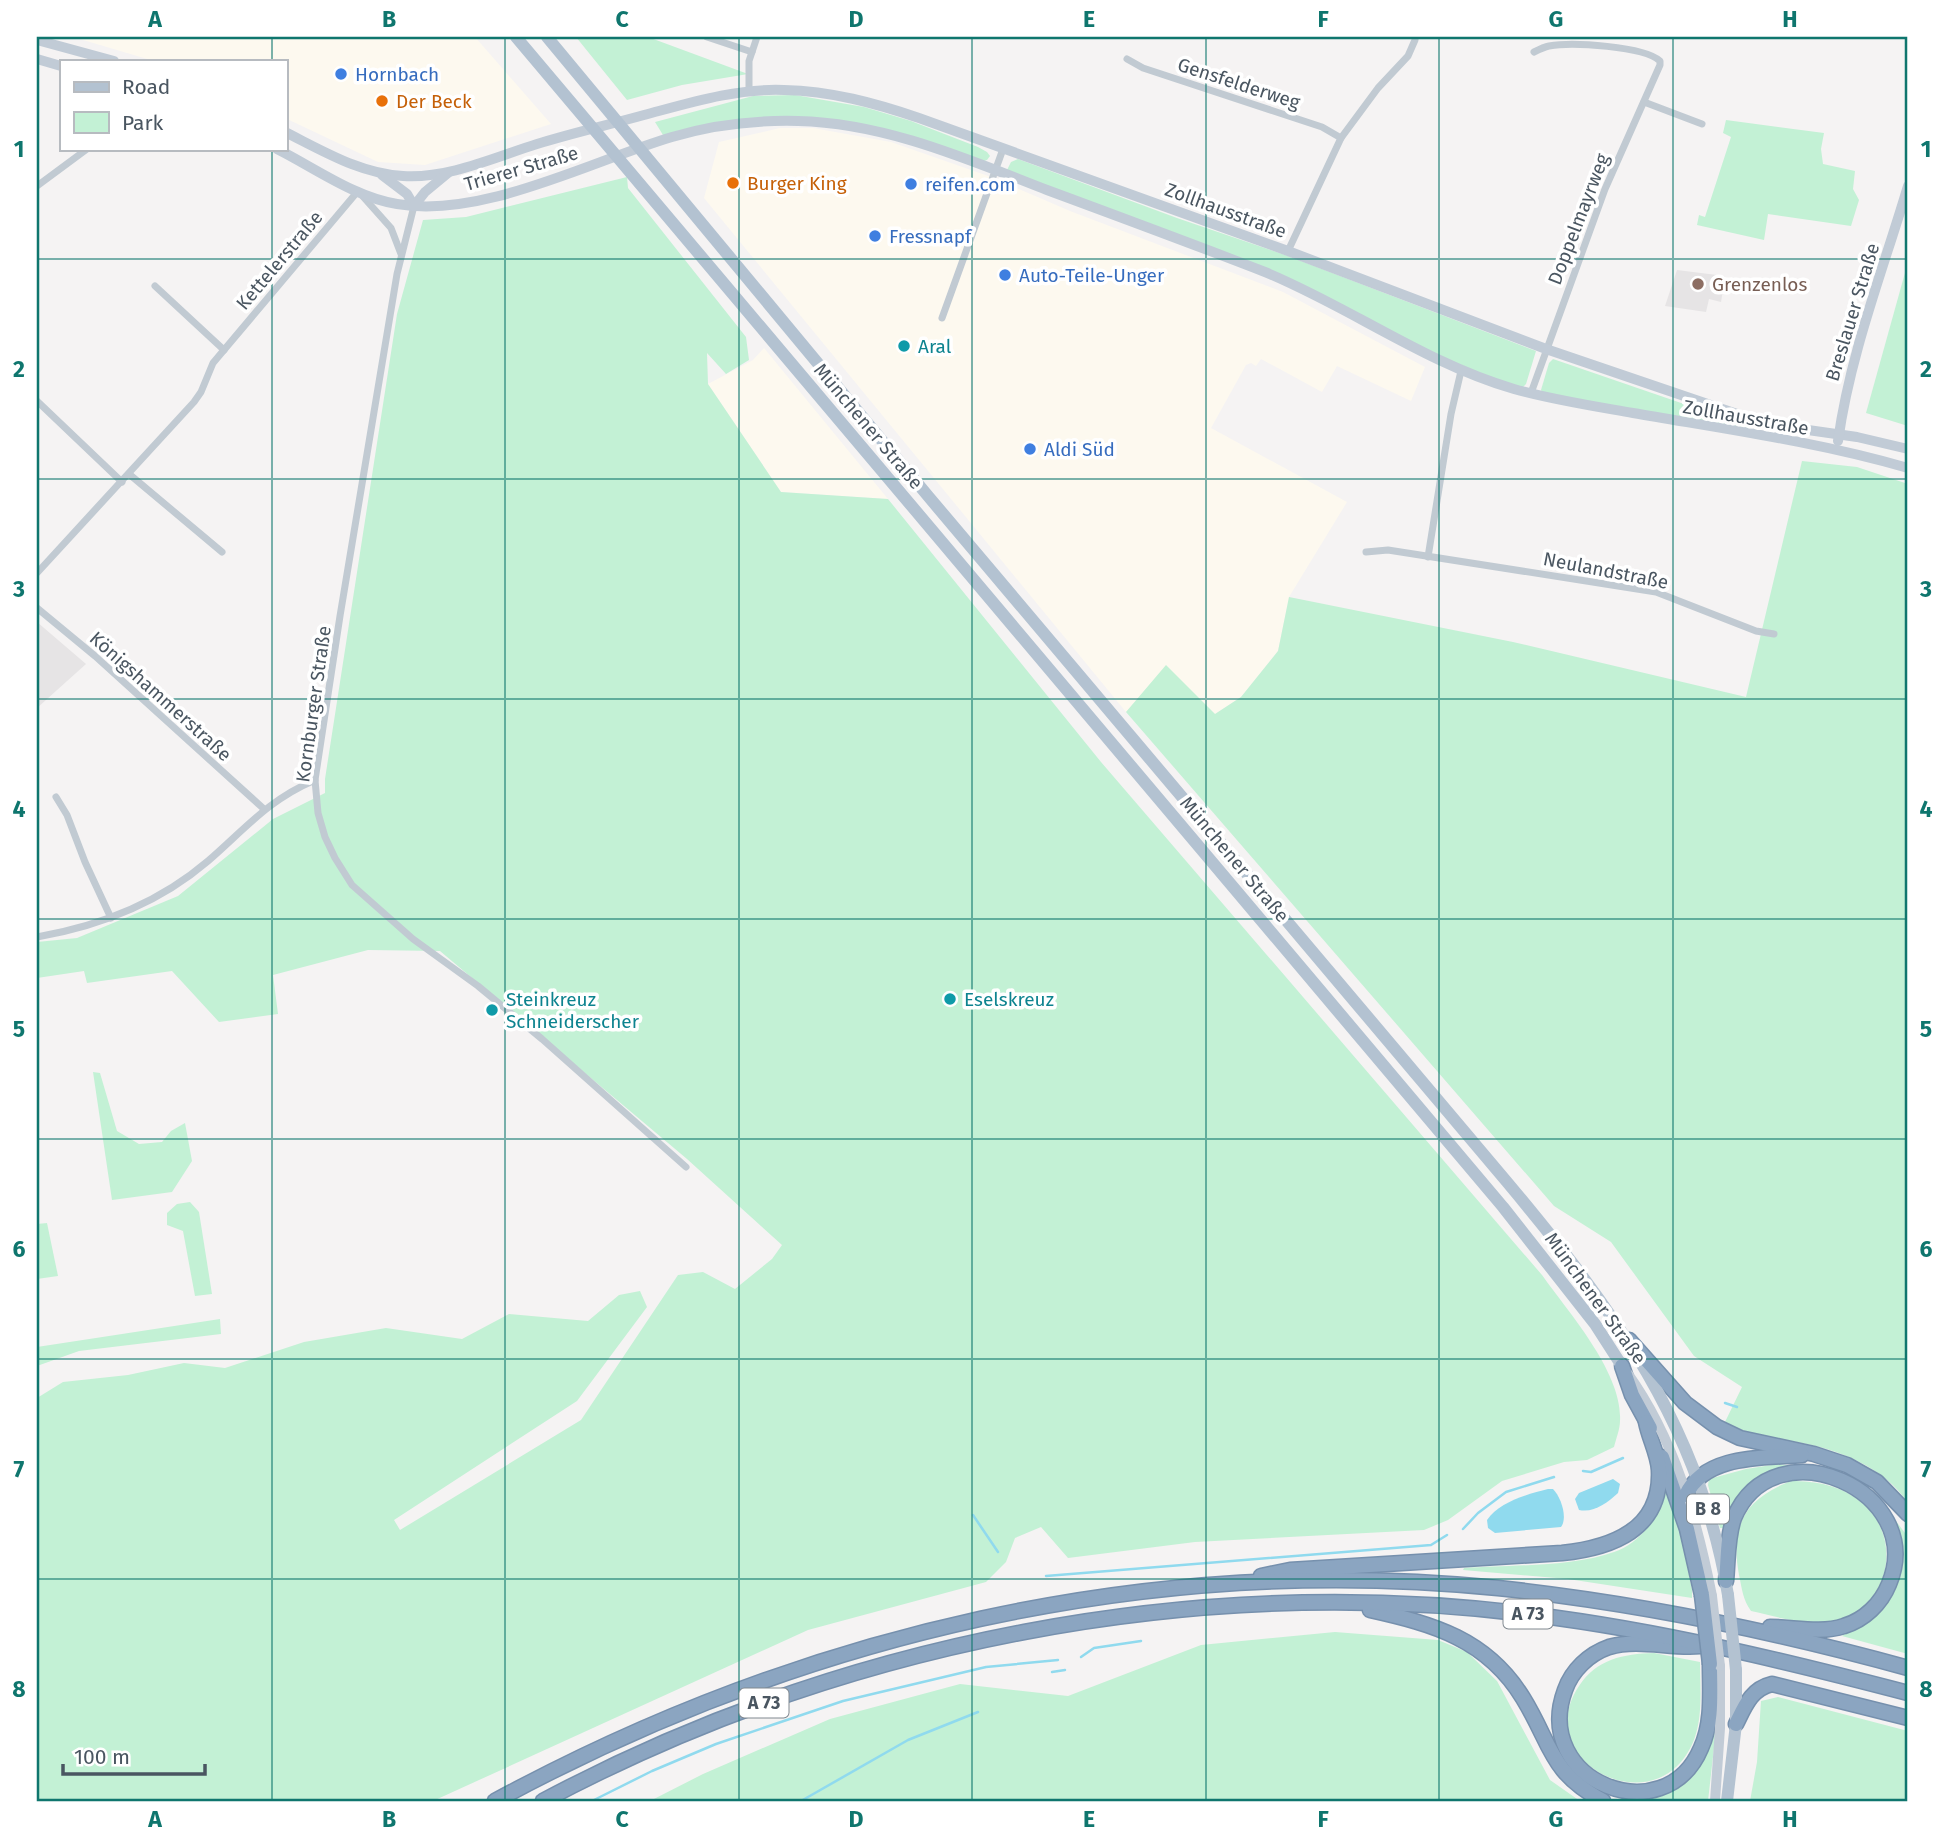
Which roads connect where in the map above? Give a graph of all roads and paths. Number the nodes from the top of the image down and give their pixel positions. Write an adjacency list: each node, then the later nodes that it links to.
1 (516, 37): 17 (main road, Münchener Straße)
2 (547, 37): 15 (main road, Münchener Straße)
3 (707, 37): 7 (street)
4 (757, 37): 7 (street)
5 (37, 40): 11 (main road)
6 (1415, 40): 19 (street)
7 (752, 52): 13 (street)
8 (1534, 52): 14 (street, Doppelmayrweg)
9 (1127, 58): 19 (street, Gensfelderweg)
10 (37, 60): 12 (main road)
11 (110, 60)
12 (60, 66)
13 (749, 92): 15 (main road, Zollhausstraße); 22 (main road, Zollhausstraße)
14 (1644, 102): 16 (street); 38 (street, Doppelmayrweg)
15 (618, 122): 17 (main road, Zollhausstraße); 21 (main road, Münchener Straße)
16 (1702, 124)
17 (593, 128): 26 (main road, Münchener Straße); 27 (main road, Trierer Straße)
18 (287, 133): 20 (main road, Trierer Straße)
19 (1341, 138): 34 (street)
20 (312, 145): 25 (main road); 29 (main road, Trierer Straße)
21 (640, 148): 26 (main road, Zollhausstraße); 28 (main road, Zollhausstraße); 63 (main road, Münchener Straße)
22 (1003, 149): 28 (street); 34 (main road, Zollhausstraße)
23 (86, 150): 31 (street)
24 (279, 150): 25 (main road, Trierer Straße)
25 (292, 156): 32 (main road, Trierer Straße)
26 (617, 156): 33 (main road, Trierer Straße); 64 (main road, Münchener Straße)
27 (450, 171): 29 (main road, Trierer Straße); 33 (main road)
28 (996, 171): 37 (street); 40 (main road, Zollhausstraße)
29 (380, 173): 33 (main road)
30 (1908, 186): 44 (main road, Breslauer Straße)
31 (37, 187)
32 (358, 191): 33 (main road, Trierer Straße); 35 (street); 39 (street, Kettelerstraße)
33 (414, 206): 35 (street, Kornburger Straße)
34 (1287, 251): 38 (main road, Zollhausstraße)
35 (401, 254): 57 (street, Kornburger Straße)
36 (155, 286): 39 (street)
37 (942, 318)
38 (1546, 349): 41 (street, Doppelmayrweg); 43 (main road, Zollhausstraße)
39 (224, 350): 49 (street, Kettelerstraße)
40 (1461, 370): 41 (main road, Zollhausstraße); 53 (street)
41 (1531, 393): 45 (main road, Zollhausstraße)
42 (37, 401): 50 (street)
43 (1760, 421): 44 (main road, Zollhausstraße); 45 (main road)
44 (1839, 434): 46 (main road, Zollhausstraße); 47 (main road, Breslauer Straße)
45 (1758, 435): 47 (main road, Zollhausstraße)
46 (1908, 449)
47 (1837, 450): 48 (main road, Zollhausstraße)
48 (1908, 468)
49 (129, 474): 50 (street, Kettelerstraße); 51 (street)
50 (122, 482): 54 (street, Kettelerstraße)
51 (222, 552)
52 (1366, 552): 53 (street, Neulandstraße)
53 (1428, 556): 56 (street, Neulandstraße)
54 (37, 573)
55 (37, 608): 59 (street, Königshammerstraße)
56 (1774, 634)
57 (315, 780): 59 (street); 62 (street, Kornburger Straße)
58 (56, 797): 60 (street)
59 (264, 809): 60 (street)
60 (111, 918): 61 (street)
61 (37, 937)
62 (686, 1167)
63 (1629, 1340): 66 (highway); 67 (main road, Münchener Straße / B 8)
64 (1622, 1366): 65 (highway)
65 (1661, 1451): 68 (main road); 70 (highway); 72 (highway)
66 (1814, 1454): 67 (highway); 69 (highway)
67 (1698, 1478): 68 (highway); 71 (main road, Münchener Straße / B 8)
68 (1686, 1495): 72 (main road)
69 (1908, 1514)
70 (1212, 1586): 74 (highway, A 73); 81 (highway, A 73)
71 (1727, 1588): 74 (highway); 80 (main road, Münchener Straße / B 8, bridge)
72 (1707, 1595): 76 (highway, bridge)
73 (1342, 1603): 75 (highway, A 73); 82 (highway, A 73); 83 (highway)
74 (1749, 1628): 77 (highway, A 73)
75 (1712, 1645): 76 (highway); 78 (highway, A 73)
76 (1715, 1665): 84 (main road)
77 (1908, 1668)
78 (1908, 1693)
79 (1908, 1718): 80 (highway)
80 (1736, 1724): 85 (main road, Münchener Straße / B 8)
81 (495, 1801)
82 (543, 1801)
83 (1602, 1801)
84 (1715, 1801)
85 (1727, 1801)

